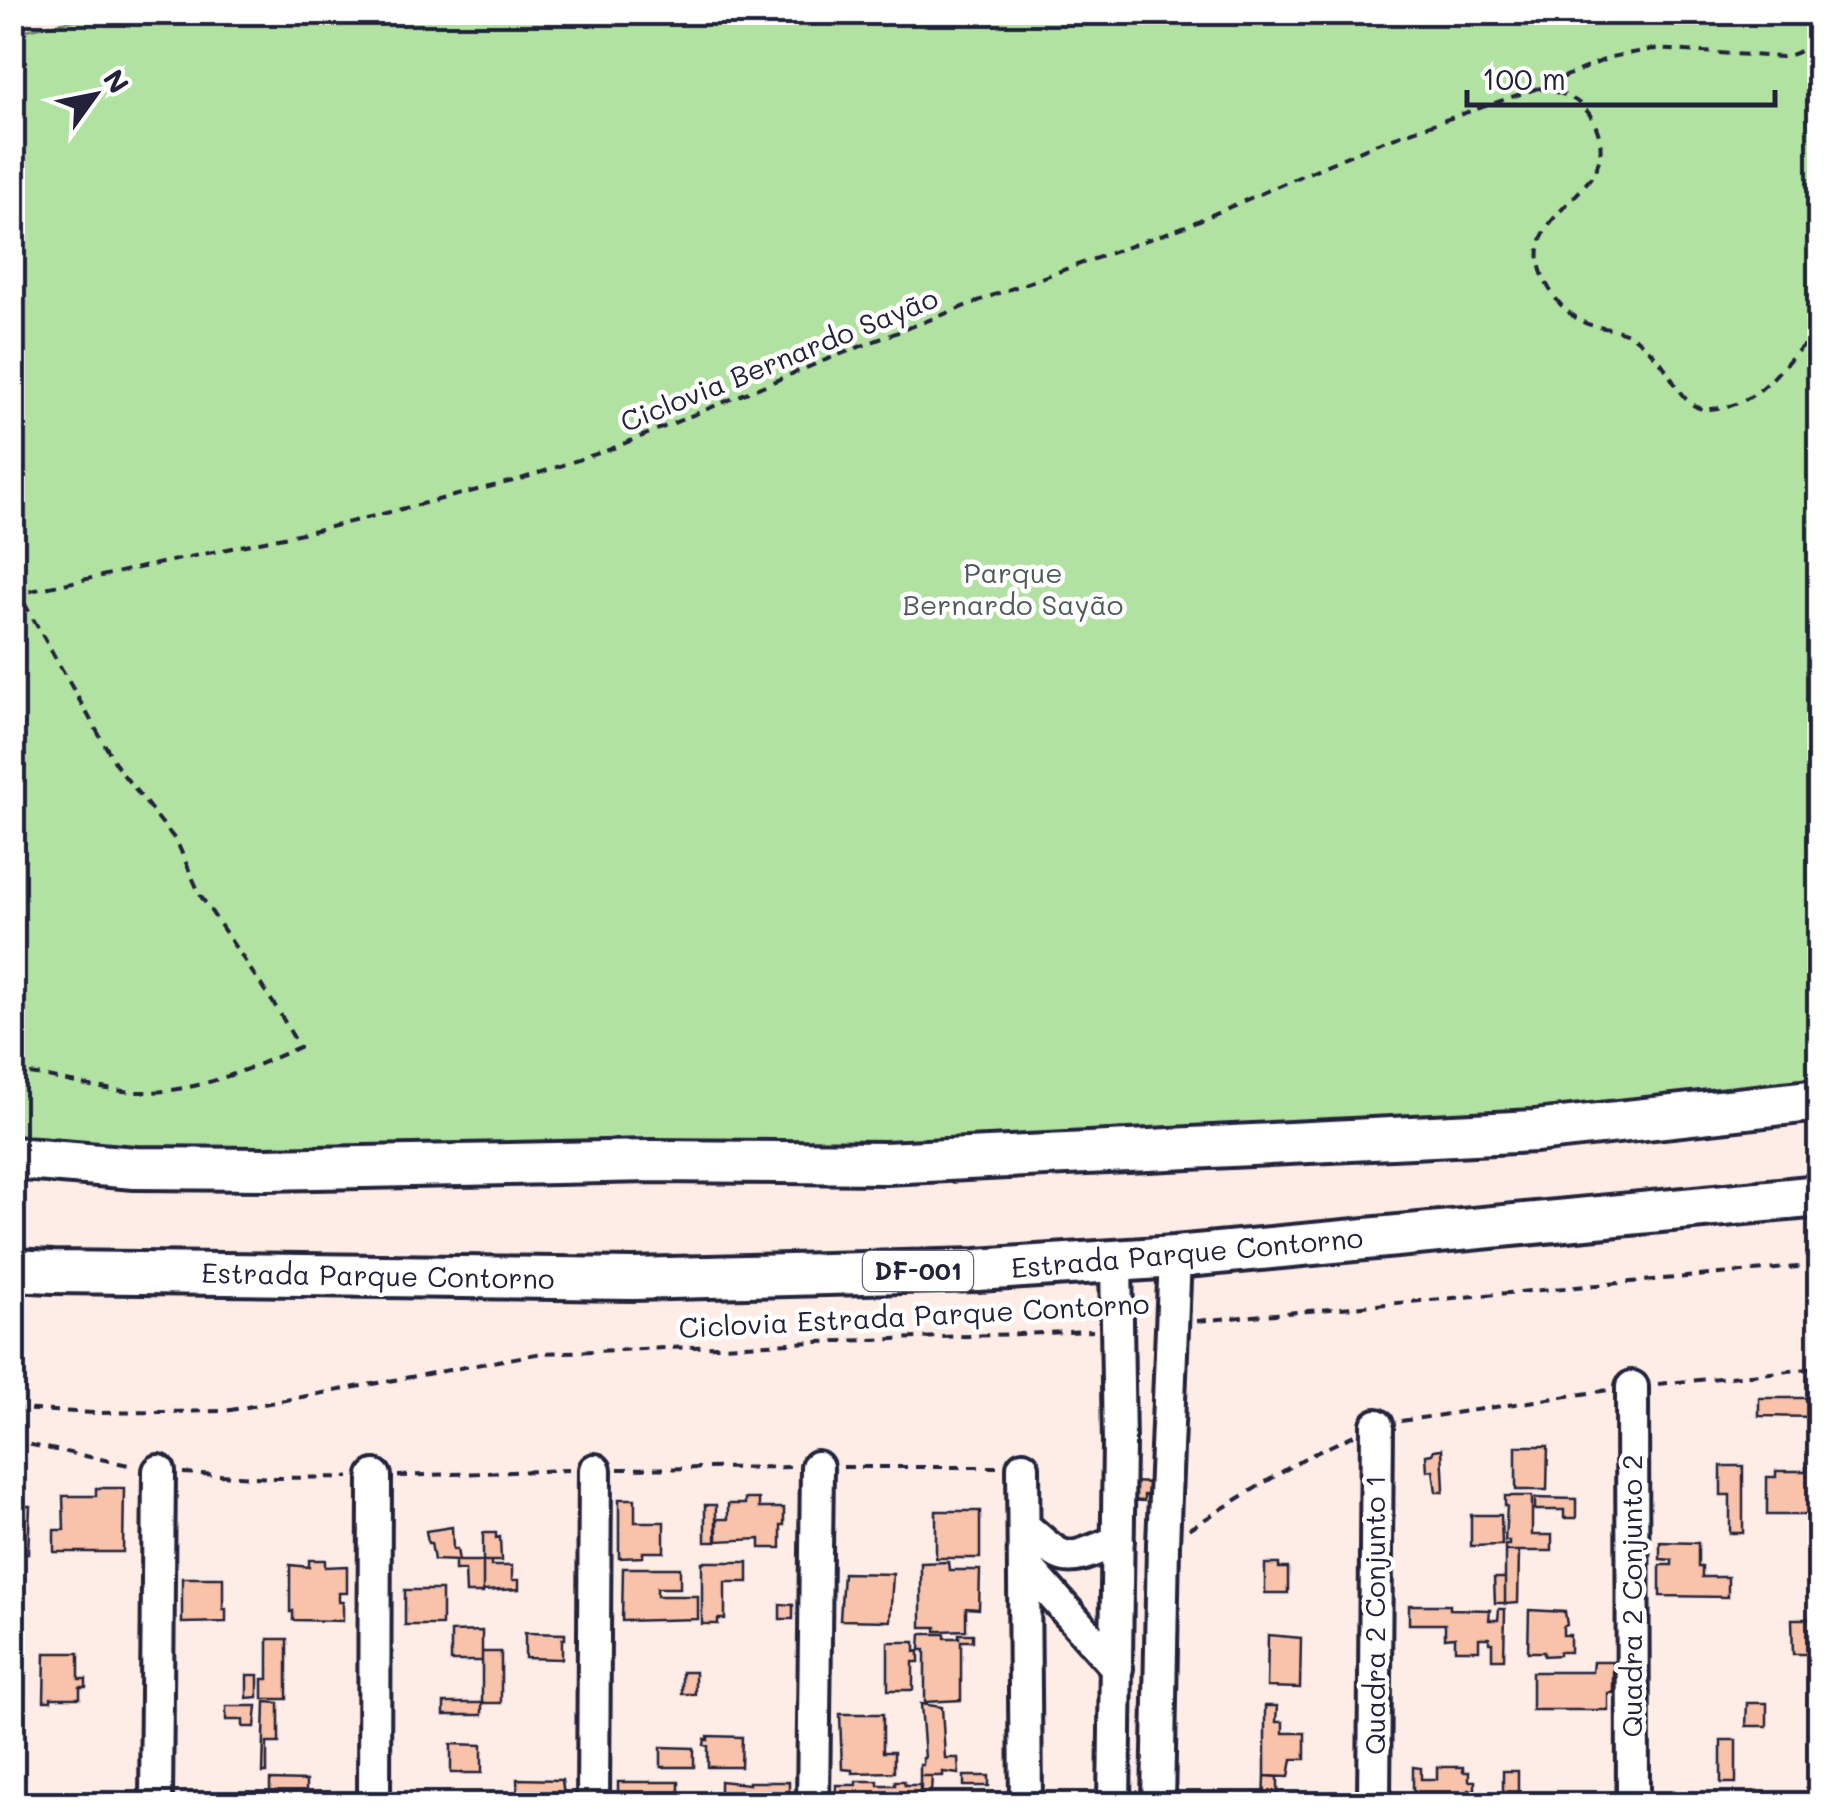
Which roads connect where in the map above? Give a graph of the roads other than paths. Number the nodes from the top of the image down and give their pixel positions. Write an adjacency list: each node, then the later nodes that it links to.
1 (1820, 1100): 2 (main road)
2 (22, 1162)
3 (1820, 1196): 5 (main road, Estrada Parque Contorno / DF-001)
4 (12, 1255): 8 (main road)
5 (1174, 1258): 6 (main road, Estrada Parque Contorno / DF-001); 12 (street)
6 (1116, 1261): 8 (main road, Estrada Parque Contorno / DF-001); 11 (street)
7 (12, 1270): 8 (main road, Estrada Parque Contorno / DF-001)
8 (53, 1272)
9 (1632, 1386): 31 (street, Quadra 2 Conjunto 2)
10 (1376, 1425): 30 (street, Quadra 2 Conjunto 1)
11 (1119, 1444): 12 (street); 19 (street)
12 (1167, 1444): 20 (street)
13 (817, 1466): 26 (street)
14 (1023, 1467): 18 (street)
15 (595, 1470): 25 (street)
16 (159, 1471): 23 (street)
17 (376, 1476): 24 (street)
18 (1024, 1526): 19 (street); 21 (street)
19 (1118, 1531): 20 (street); 22 (street)
20 (1164, 1532): 29 (street)
21 (1024, 1562): 22 (street); 27 (street)
22 (1117, 1668): 28 (street)
23 (156, 1804)
24 (374, 1804)
25 (593, 1804)
26 (813, 1804)
27 (1026, 1804)
28 (1114, 1804)
29 (1158, 1804)
30 (1374, 1804)
31 (1633, 1804)

